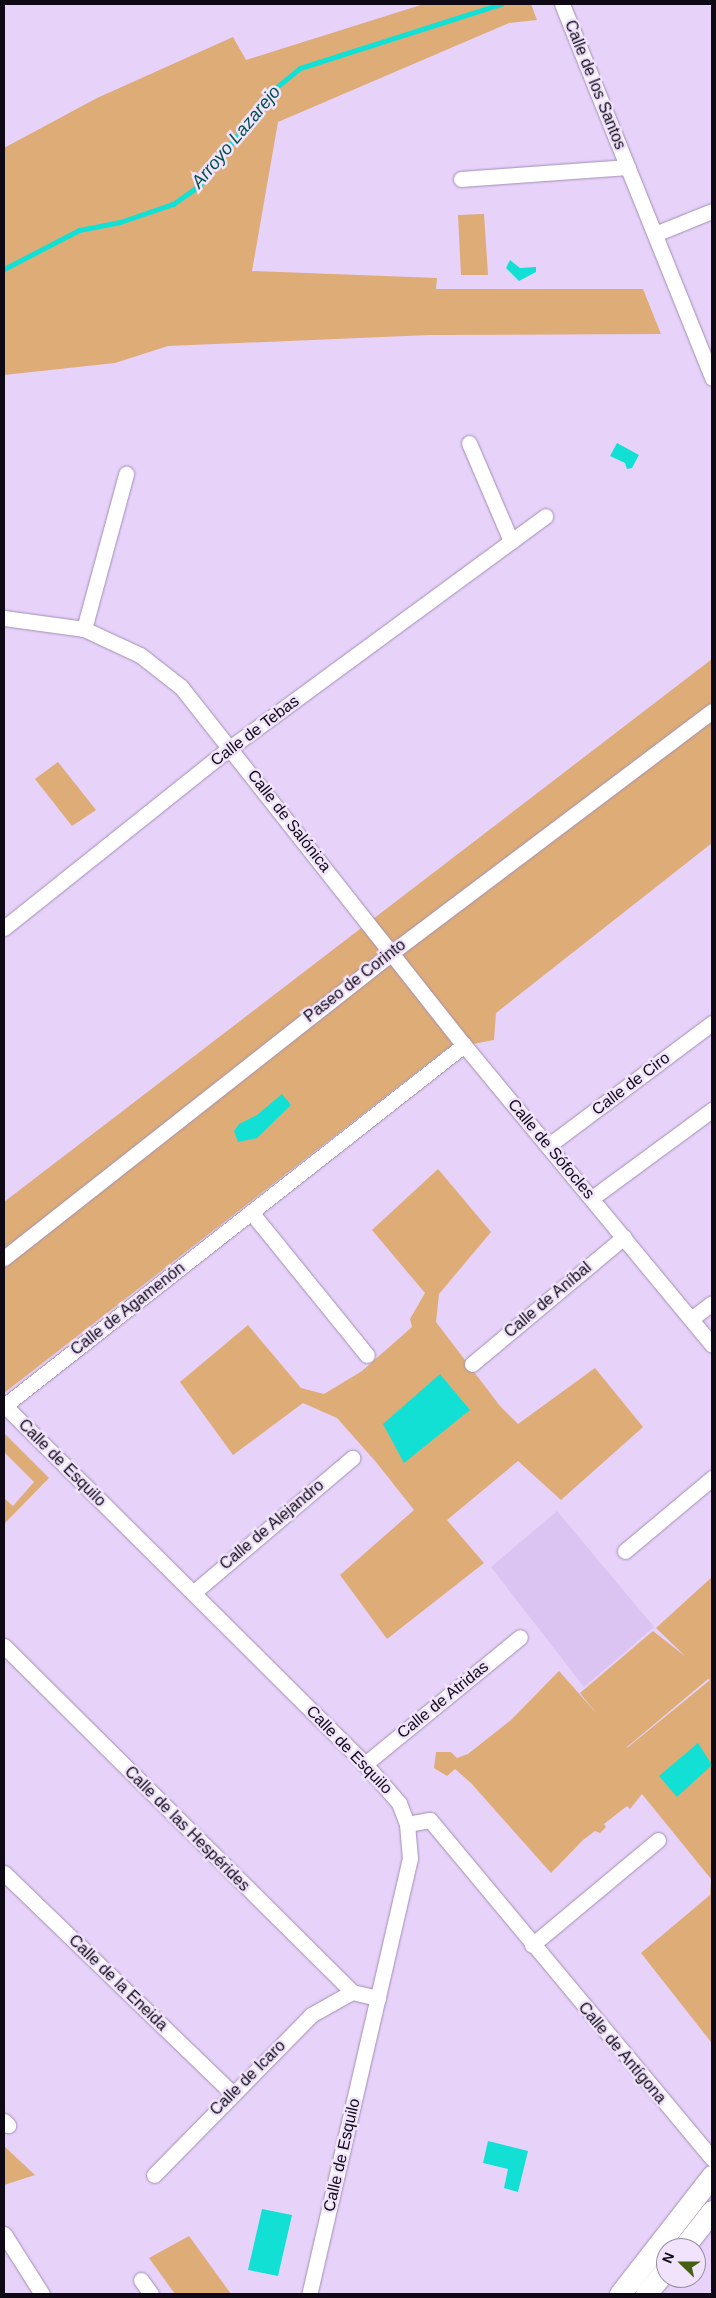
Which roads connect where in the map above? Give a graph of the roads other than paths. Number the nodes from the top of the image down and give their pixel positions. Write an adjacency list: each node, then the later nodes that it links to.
1 (562, 4): 2 (street, Calle de los Santos)
2 (628, 167): 3 (street, Calle de los Santos); 5 (street, Calle de los Santos)
3 (461, 179)
4 (712, 211): 5 (street)
5 (654, 234): 6 (street, Calle de los Santos)
6 (712, 378)
7 (468, 443): 10 (street)
8 (126, 474): 12 (street)
9 (545, 516): 10 (street, Calle de Tebas)
10 (511, 541): 14 (street, Calle de Tebas)
11 (4, 618): 12 (street, Calle de Salónica)
12 (84, 629): 14 (street, Calle de Salónica)
13 (712, 711): 16 (street, Paseo de Corinto)
14 (232, 747): 15 (street, Calle de Tebas); 16 (street, Calle de Salónica)
15 (4, 928)
16 (391, 953): 18 (street, Calle de Sófocles); 24 (street, Paseo de Corinto)
17 (712, 1023): 20 (street, Calle de Ciro)
18 (464, 1045): 20 (street, Calle de Sófocles); 22 (street, Calle de Agamenón)
19 (712, 1110): 21 (street)
20 (549, 1145): 21 (street, Calle de Sófocles)
21 (592, 1198): 23 (street, Calle de Sófocles)
22 (251, 1212): 28 (street); 30 (street, Calle de Agamenón)
23 (624, 1237): 26 (street, Calle de Sófocles); 29 (street, Calle de Aníbal)
24 (4, 1258)
25 (712, 1303): 26 (street)
26 (691, 1319): 27 (street, Calle de Sófocles)
27 (712, 1344)
28 (367, 1355)
29 (472, 1364)
30 (4, 1406): 34 (street, Calle de Esquilo)
31 (352, 1458): 34 (street, Calle de Alejandro)
32 (712, 1478): 33 (street)
33 (625, 1551)
34 (193, 1593): 37 (street, Calle de Esquilo)
35 (520, 1637): 37 (street, Calle de Atridas)
36 (4, 1646): 42 (street, Calle de las Hespérides)
37 (365, 1764): 38 (street, Calle de Esquilo)
38 (407, 1824): 41 (street, Calle de Antígona); 43 (street, Calle de Esquilo)
39 (658, 1840): 41 (street)
40 (4, 1873): 44 (street, Calle de la Eneida)
41 (532, 1945): 45 (street, Calle de Antígona)
42 (352, 1992): 43 (street); 44 (street, Calle de Icaro)
43 (378, 1998): 55 (street, Calle de Esquilo)
44 (232, 2093): 46 (street, Calle de Icaro)
45 (712, 2159)
46 (154, 2175)
47 (712, 2176): 56 (main road)
48 (712, 2211): 50 (main road)
49 (4, 2234): 53 (street)
50 (691, 2238)
51 (141, 2280): 54 (street)
52 (656, 2282): 57 (main road)
53 (42, 2294)
54 (151, 2294)
55 (309, 2294)
56 (620, 2294)
57 (646, 2294)

